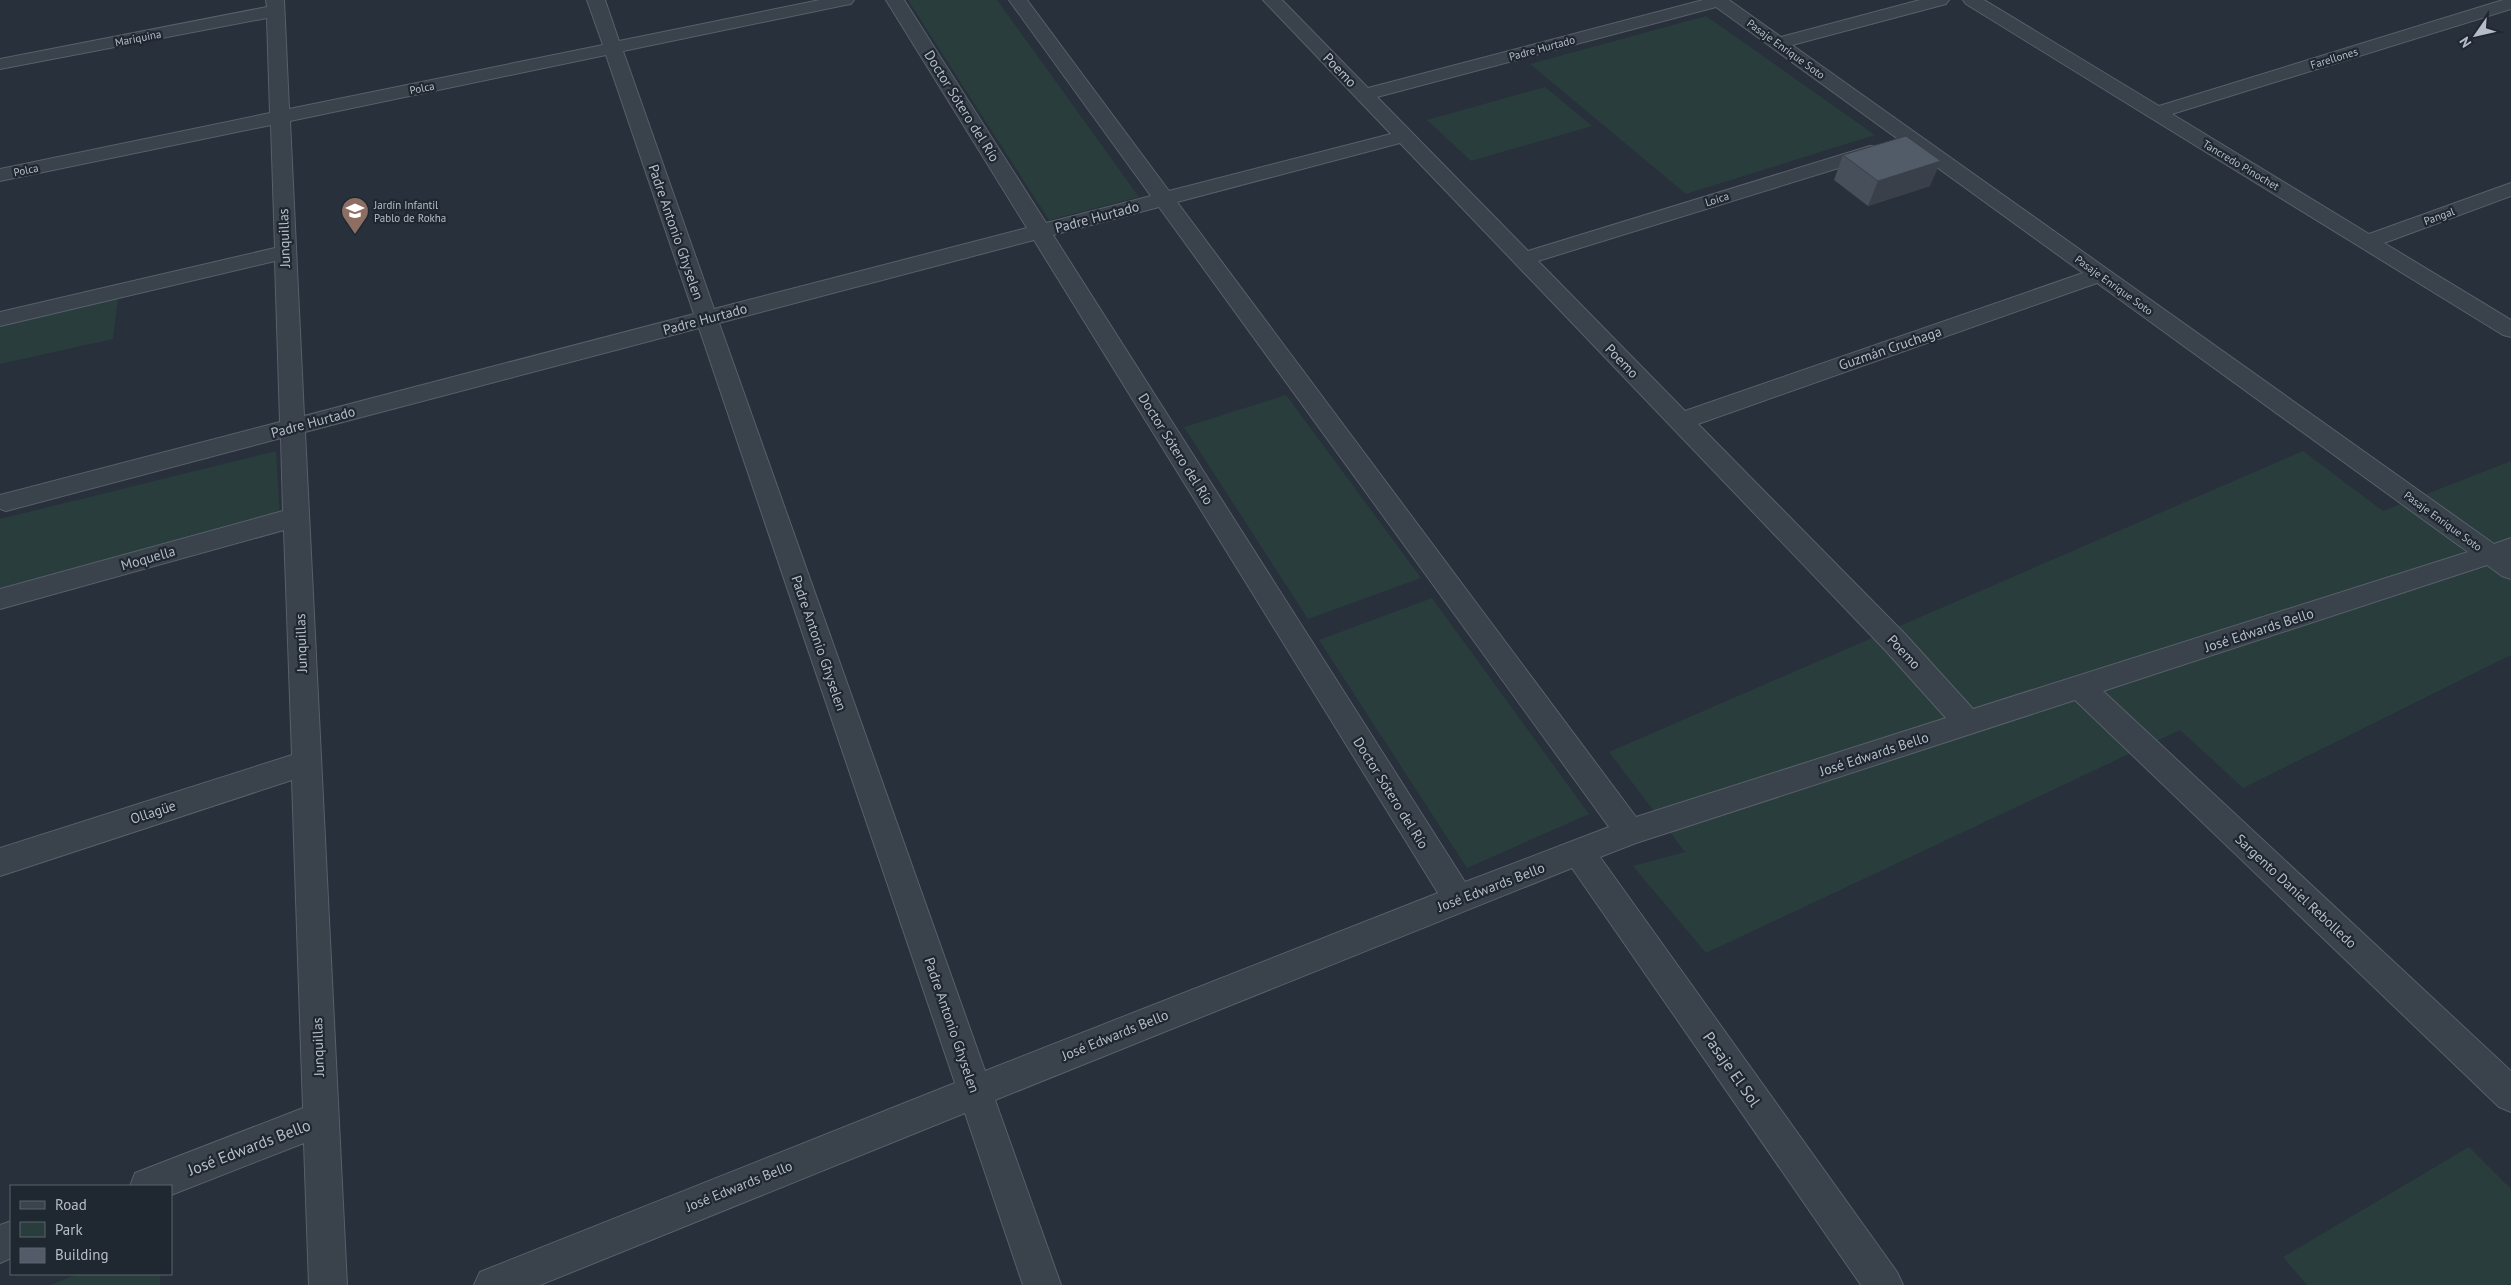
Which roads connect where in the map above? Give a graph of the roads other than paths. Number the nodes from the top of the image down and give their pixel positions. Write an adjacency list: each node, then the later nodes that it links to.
1 (596, 0): 12 (street, Padre Antonio Ghyselen)
2 (845, 0): 12 (street, Polca)
3 (895, 0): 22 (street, Doctor Sótero del Río)
4 (1018, 0): 21 (street)
5 (1272, 0): 14 (street, Poemo)
6 (1719, 0): 11 (street, Pasaje Enrique Soto); 14 (street, Padre Hurtado)
7 (1940, 0): 11 (street)
8 (1972, 0): 15 (street, Tancredo Pinochet)
9 (2511, 4): 15 (street, Farellones)
10 (275, 6): 13 (street, Mariquina); 16 (street, Junquillas)
11 (1778, 43): 18 (street, Pasaje Enrique Soto)
12 (613, 48): 16 (street, Polca); 28 (street, Padre Antonio Ghyselen)
13 (0, 64)
14 (1364, 95): 17 (street, Poemo)
15 (2157, 113): 23 (street, Tancredo Pinochet)
16 (279, 117): 19 (street, Polca); 24 (street, Junquillas)
17 (1404, 136): 21 (street, Padre Hurtado); 25 (street, Poemo)
18 (1912, 139): 25 (street, Loica); 26 (street, Pasaje Enrique Soto)
19 (0, 175)
20 (2511, 189): 23 (street, Pangal)
21 (1164, 199): 22 (street, Padre Hurtado); 39 (street)
22 (1040, 231): 28 (street, Padre Hurtado); 42 (street, Doctor Sótero del Río)
23 (2367, 242): 29 (street, Tancredo Pinochet)
24 (285, 252): 27 (street); 31 (street, Junquillas)
25 (1523, 258): 30 (street, Poemo)
26 (2100, 274): 30 (street, Guzmán Cruchaga); 34 (street, Pasaje Enrique Soto)
27 (0, 319)
28 (707, 319): 31 (street, Padre Hurtado); 43 (street, Padre Antonio Ghyselen)
29 (2511, 330)
30 (1680, 421): 37 (street, Poemo)
31 (292, 427): 32 (street, Padre Hurtado); 33 (street, Junquillas)
32 (6, 502)
33 (296, 517): 35 (street, Moquella); 38 (street, Junquillas)
34 (2504, 558): 36 (street, José Edwards Bello)
35 (0, 599)
36 (2081, 688): 37 (street, José Edwards Bello); 44 (street, Sargento Daniel Rebolledo)
37 (1969, 724): 39 (street, José Edwards Bello)
38 (306, 763): 41 (street, Ollagüe); 45 (street, Junquillas)
39 (1630, 832): 40 (street, José Edwards Bello)
40 (1580, 854): 42 (street, José Edwards Bello); 50 (street, Pasaje El Sol)
41 (0, 862)
42 (1458, 898): 43 (street, José Edwards Bello)
43 (975, 1091): 48 (street, José Edwards Bello); 49 (street, Padre Antonio Ghyselen)
44 (2511, 1095)
45 (321, 1119): 46 (street, José Edwards Bello); 47 (street, Junquillas)
46 (151, 1185)
47 (328, 1285)
48 (493, 1285)
49 (1042, 1285)
50 (1884, 1285)

